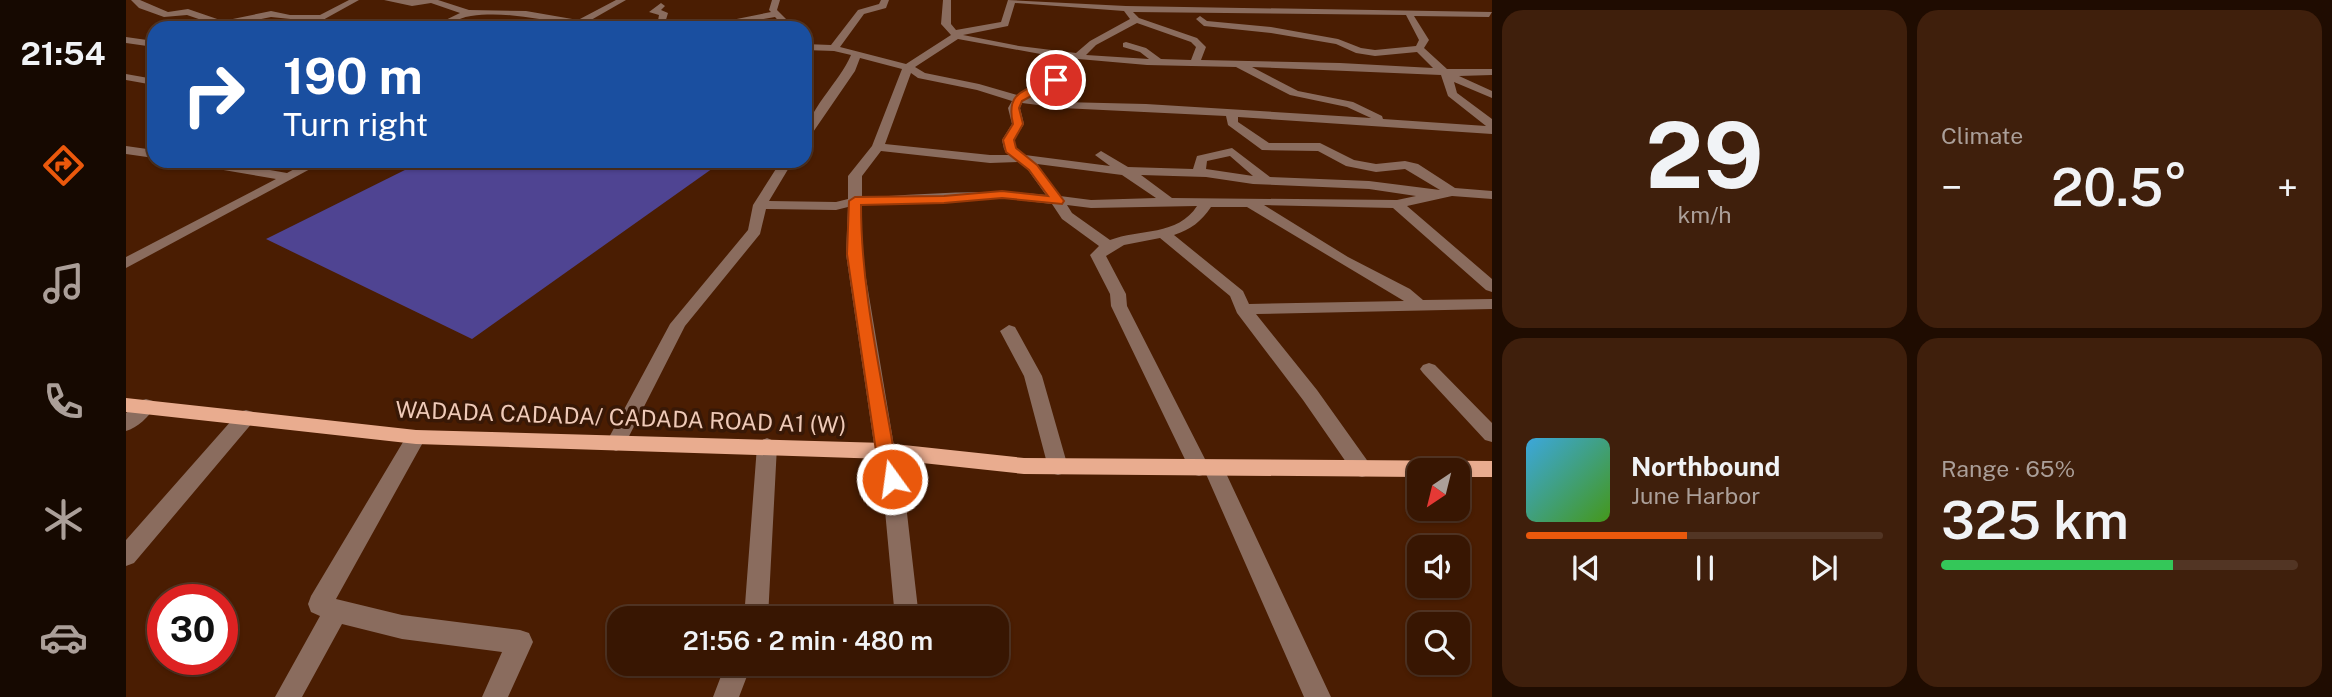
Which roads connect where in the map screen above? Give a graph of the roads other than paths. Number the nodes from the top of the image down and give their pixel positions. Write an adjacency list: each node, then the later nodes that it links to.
1 (135, 0): 23 (street)
2 (355, 0): 21 (street)
3 (388, 0): 10 (street)
4 (622, 0): 28 (street)
5 (776, 0): 20 (street)
6 (885, 0): 37 (street)
7 (947, 0): 32 (street)
8 (1013, 0): 15 (street); 32 (street)
9 (1245, 0): 19 (street)
10 (430, 1): 18 (street)
11 (1382, 2): 12 (street)
12 (1407, 5): 17 (street); 19 (street); 38 (street)
13 (1474, 5): 17 (street)
14 (661, 6): 29 (street)
15 (1126, 9): 16 (street); 22 (street)
16 (1190, 11): 19 (street); 38 (street)
17 (1489, 12)
18 (468, 13): 26 (street); 27 (street)
19 (1290, 13)
20 (777, 14): 30 (street); 31 (street)
21 (322, 19): 24 (street); 25 (street)
22 (1136, 20): 41 (street); 43 (street)
23 (214, 21)
24 (237, 21)
25 (318, 21)
26 (450, 21)
27 (555, 21)
28 (584, 21)
29 (661, 21)
30 (737, 21)
31 (784, 21)
32 (956, 34): 40 (street); 45 (street)
33 (126, 40): 34 (street)
34 (147, 43)
35 (1126, 45): 42 (street)
36 (812, 47): 37 (street)
37 (834, 48): 39 (street)
38 (1419, 49): 47 (street)
39 (857, 53): 45 (street); 54 (street)
40 (1062, 55): 41 (street); 51 (street)
41 (1079, 56): 42 (street)
42 (1159, 61): 43 (street)
43 (1196, 61): 44 (street)
44 (1234, 62): 47 (street); 53 (street)
45 (908, 67): 51 (street); 56 (street)
46 (1492, 72): 47 (street)
47 (1444, 74): 50 (street); 55 (street)
48 (126, 77): 49 (street)
49 (147, 81)
50 (1492, 95)
51 (1018, 99): 52 (street); 62 (street)
52 (1232, 114): 53 (street); 57 (street)
53 (1381, 122): 55 (street)
54 (812, 125)
55 (1492, 128)
56 (878, 147): 62 (street); 73 (street)
57 (1266, 147): 59 (street); 70 (street)
58 (126, 150): 60 (street)
59 (1232, 152): 67 (street); 69 (street)
60 (147, 153)
61 (1101, 155): 66 (street)
62 (1020, 158): 66 (street); 74 (street)
63 (236, 168): 68 (street)
64 (306, 168): 68 (street)
65 (783, 168): 79 (street)
66 (1129, 171): 67 (street); 75 (street)
67 (1199, 172): 69 (street)
68 (290, 177): 82 (street)
69 (1266, 180): 71 (street)
70 (1452, 192): 71 (street); 72 (street)
71 (1437, 195): 78 (street)
72 (1492, 195)
73 (855, 201): 74 (street); 79 (street); 96 (street)
74 (1058, 201): 75 (street); 81 (street)
75 (1168, 201): 76 (street)
76 (1207, 202): 77 (street); 80 (street)
77 (1250, 204): 78 (street); 84 (street)
78 (1397, 204): 83 (street)
79 (760, 205): 94 (street)
80 (1164, 234): 81 (street); 86 (street)
81 (1108, 246): 98 (street)
82 (126, 262)
83 (1492, 287)
84 (1417, 304): 85 (street); 86 (street)
85 (1492, 304)
86 (1243, 309): 99 (street)
87 (1009, 331): 97 (street)
88 (1429, 369): 92 (street)
89 (136, 405): 90 (main road, WADADA CADADA/ CADADA ROAD A1 (W)); 91 (street)
90 (246, 417): 93 (main road, WADADA CADADA/ CADADA ROAD A1 (W)); 101 (street)
91 (126, 424)
92 (1492, 435)
93 (416, 437): 94 (main road, WADADA CADADA/ CADADA ROAD A1 (W)); 104 (street)
94 (616, 443): 95 (main road, WADADA CADADA/ CADADA ROAD A1 (W))
95 (766, 446): 96 (main road, WADADA CADADA/ CADADA ROAD A1 (W)); 102 (street)
96 (888, 451): 97 (main road, WADADA CADADA/ CADADA ROAD A1 (W)); 103 (street)
97 (1058, 467): 98 (main road, WADADA CADADA/ CADADA ROAD A1 (W))
98 (1206, 469): 99 (main road, WADADA CADADA/ CADADA ROAD A1 (W)); 109 (street)
99 (1363, 469): 100 (main road, WADADA CADADA/ CADADA ROAD A1 (W))
100 (1492, 469)
101 (126, 556)
102 (757, 606)
103 (906, 606)
104 (337, 611): 106 (street); 107 (street)
105 (734, 676): 108 (street)
106 (288, 697)
107 (495, 697)
108 (726, 697)
109 (1318, 697)

